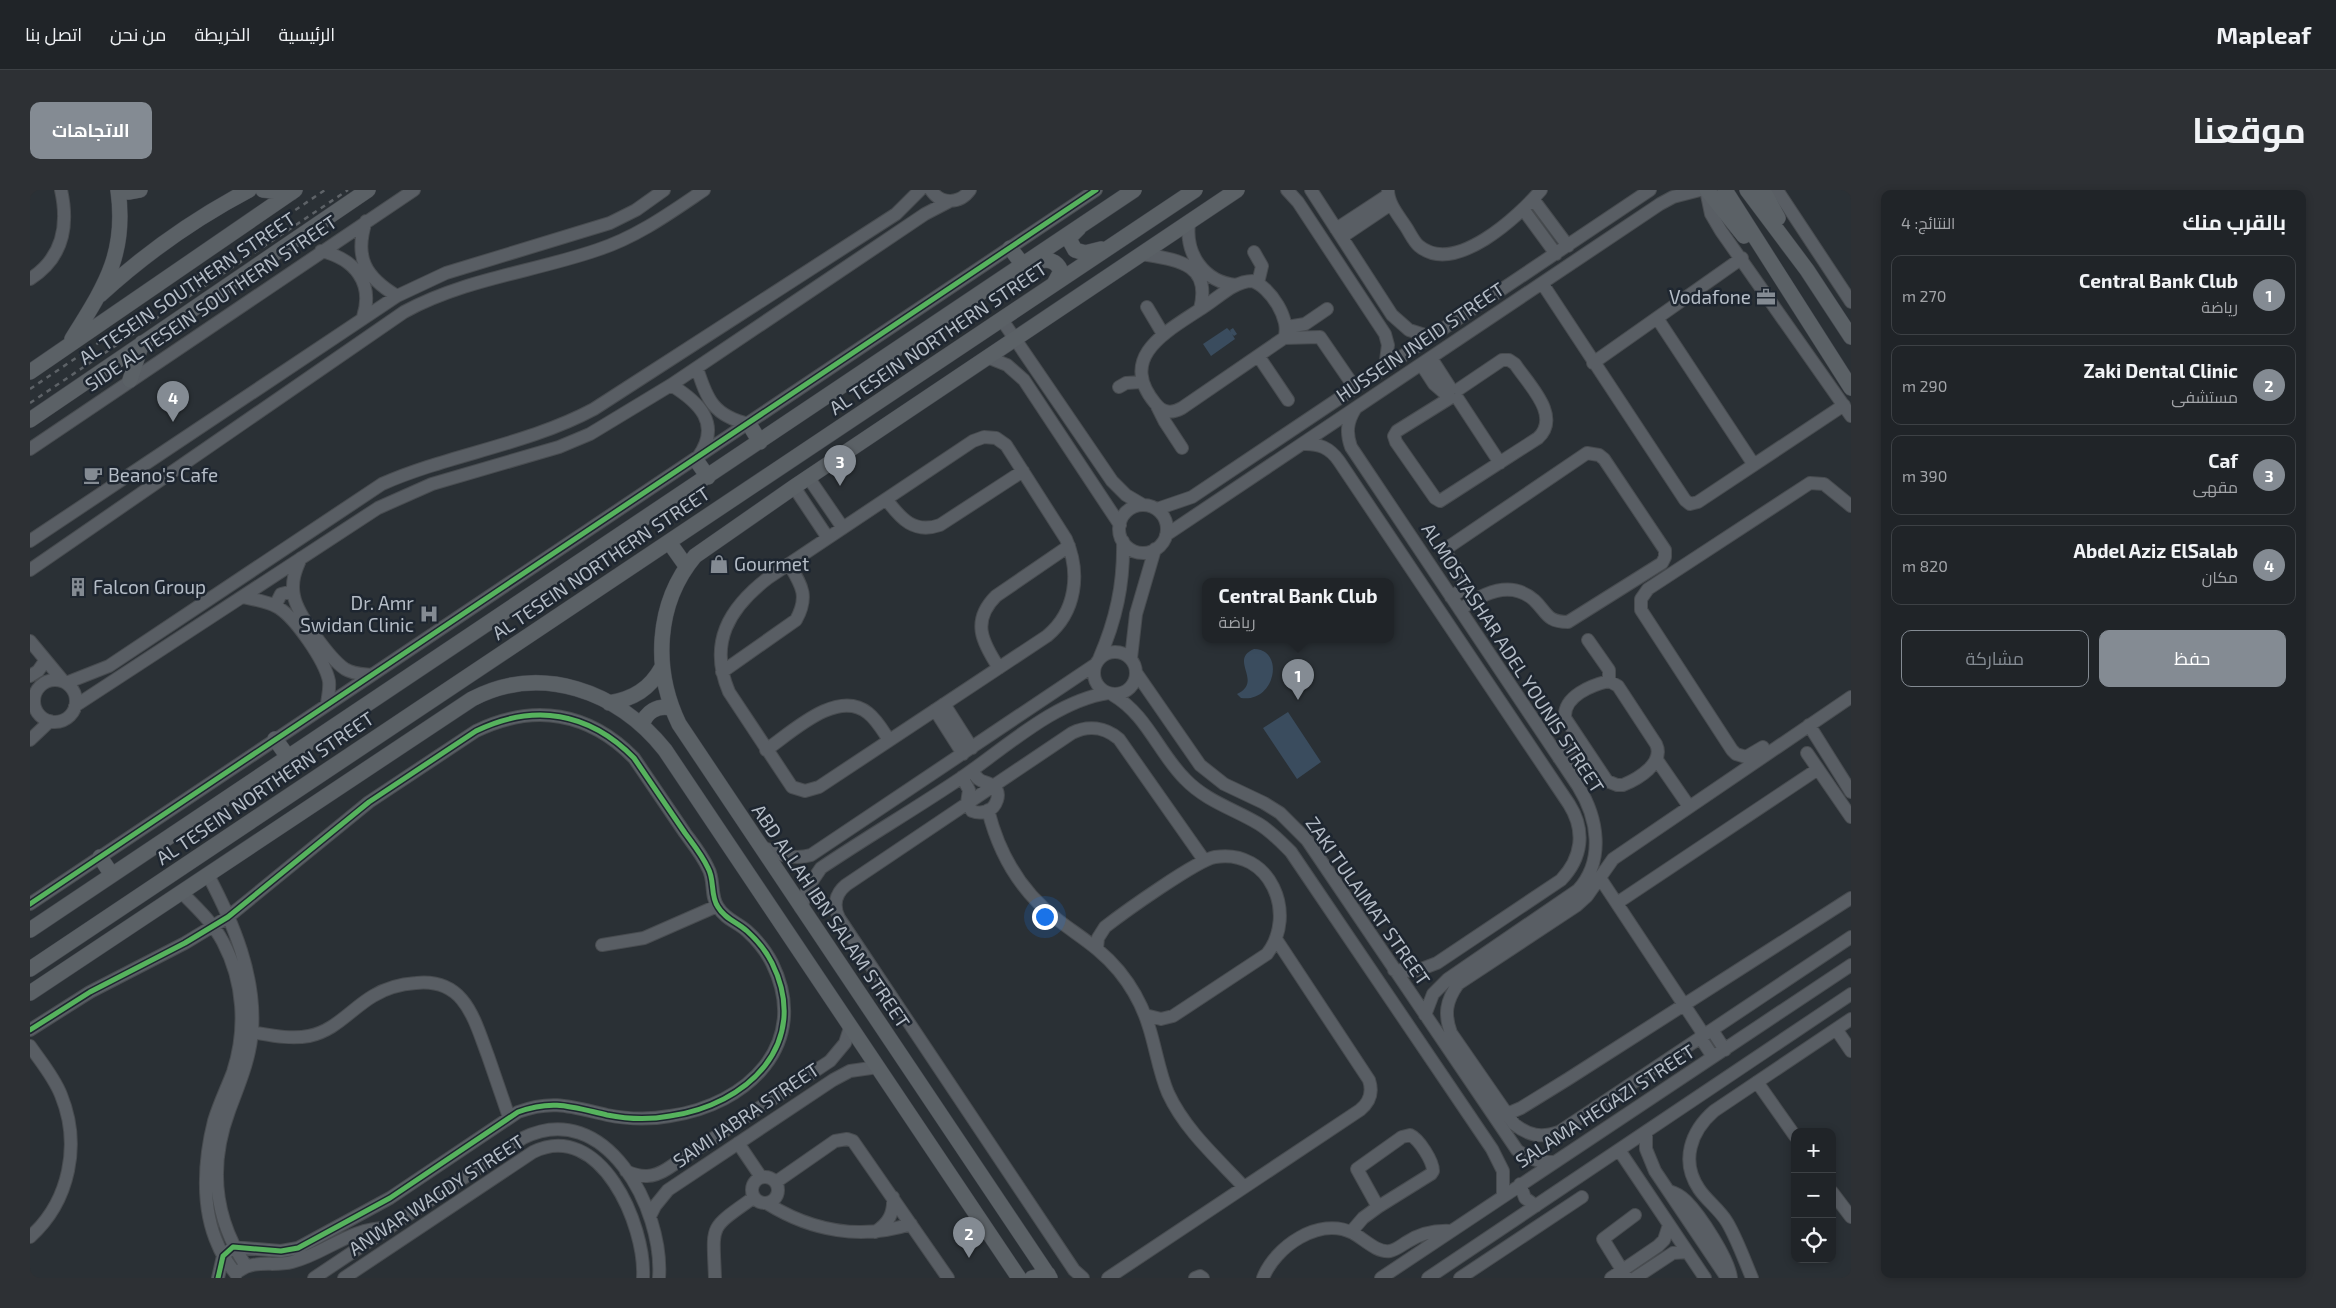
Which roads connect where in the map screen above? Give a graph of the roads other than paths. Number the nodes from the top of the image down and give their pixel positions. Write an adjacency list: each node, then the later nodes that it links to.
1 (61, 190): 47 (street)
2 (118, 190): 3 (main road); 57 (main road)
3 (140, 190)
4 (249, 190): 57 (main road)
5 (263, 190): 25 (main road)
6 (368, 190): 75 (main road, AL TESEIN SOUTHERN STREET)
7 (414, 190): 31 (street, SIDE AL TESEIN SOUTHERN STREET)
8 (664, 190): 46 (street)
9 (704, 190): 55 (street)
10 (920, 190): 60 (street)
11 (931, 190): 29 (street)
12 (970, 190): 29 (street)
13 (1096, 190): 36 (street)
14 (1134, 190): 33 (main road, AL TESEIN NORTHERN STREET)
15 (1195, 190): 37 (main road, AL TESEIN NORTHERN STREET)
16 (1237, 190): 32 (main road)
17 (1311, 190): 34 (street)
18 (1650, 190): 35 (street, HUSSEIN JNEID STREET)
19 (1700, 190): 52 (street, HUSSEIN JNEID STREET)
20 (1706, 190): 42 (street); 54 (main road)
21 (1725, 190): 54 (main road)
22 (1747, 190): 45 (main road)
23 (1763, 190): 45 (main road)
24 (1778, 190): 59 (street)
25 (293, 191): 76 (main road, AL TESEIN SOUTHERN STREET)
26 (1292, 192): 69 (street)
27 (1537, 195): 30 (street); 35 (street)
28 (1389, 196): 30 (street); 34 (street)
29 (950, 201): 68 (street)
30 (1523, 209): 41 (street)
31 (366, 221): 38 (street, SIDE AL TESEIN SOUTHERN STREET); 58 (street)
32 (1189, 223): 40 (main road); 44 (street)
33 (1080, 226): 37 (main road); 43 (main road, AL TESEIN NORTHERN STREET)
34 (1339, 233): 64 (street)
35 (1568, 246): 41 (street, HUSSEIN JNEID STREET)
36 (1010, 248): 43 (main road); 98 (street)
37 (1108, 248): 51 (main road, AL TESEIN NORTHERN STREET)
38 (321, 251): 65 (street); 84 (street, SIDE AL TESEIN SOUTHERN STREET)
39 (1254, 252): 50 (street)
40 (1142, 254): 44 (street); 74 (main road)
41 (1556, 254): 48 (street, HUSSEIN JNEID STREET)
42 (1742, 258): 66 (street); 96 (street)
43 (1023, 265): 51 (main road); 99 (main road, AL TESEIN NORTHERN STREET)
44 (1195, 265): 49 (street)
45 (1807, 270): 73 (main road)
46 (446, 273): 55 (street); 58 (street)
47 (31, 278)
48 (1519, 279): 56 (street); 72 (street, HUSSEIN JNEID STREET)
49 (1207, 281): 53 (street); 62 (street)
50 (1258, 283): 53 (street); 70 (street)
51 (1054, 284): 67 (main road, AL TESEIN NORTHERN STREET)
52 (1542, 284): 56 (street, HUSSEIN JNEID STREET); 80 (street)
53 (1236, 285): 62 (street)
54 (1784, 286): 89 (main road)
55 (451, 291): 94 (street)
56 (1528, 293): 79 (street, HUSSEIN JNEID STREET)
57 (100, 295): 76 (main road)
58 (397, 296): 65 (street)
59 (1851, 302)
60 (756, 305): 68 (street); 103 (street)
61 (1147, 307): 71 (street)
62 (1200, 309): 71 (street)
63 (1327, 309): 70 (street)
64 (1392, 315): 69 (street); 72 (street)
65 (362, 318): 90 (street)
66 (1657, 318): 80 (street); 106 (street)
67 (1002, 320): 74 (street); 124 (main road, AL TESEIN NORTHERN STREET)
68 (767, 321): 81 (street)
69 (1379, 324): 82 (street)
70 (1285, 333): 78 (street); 88 (street)
71 (1163, 334): 85 (street)
72 (1431, 337): 82 (street, HUSSEIN JNEID STREET)
73 (1851, 337)
74 (1015, 339): 77 (main road); 115 (street)
75 (142, 343): 84 (main road); 97 (main road, AL TESEIN SOUTHERN STREET)
76 (69, 344): 83 (main road, AL TESEIN SOUTHERN STREET)
77 (987, 357): 110 (main road); 118 (street)
78 (1259, 357): 92 (street); 93 (street)
79 (1426, 361): 91 (street); 95 (street, HUSSEIN JNEID STREET)
80 (1593, 363): 106 (street)
81 (697, 368): 86 (street); 98 (street)
82 (1385, 368): 88 (street, HUSSEIN JNEID STREET)
83 (30, 372)
84 (130, 380): 102 (street, SIDE AL TESEIN SOUTHERN STREET)
85 (1141, 382): 87 (street); 93 (street)
86 (671, 385): 104 (street); 107 (street)
87 (1119, 387)
88 (1354, 388): 117 (street, HUSSEIN JNEID STREET)
89 (1851, 388)
90 (253, 392): 94 (street); 122 (street)
91 (1453, 395): 105 (street); 105 (street); 105 (street)
92 (1288, 400)
93 (1157, 406): 101 (street)
94 (264, 408): 130 (street)
95 (1354, 409): 100 (street, HUSSEIN JNEID STREET); 111 (street, ALMOSTASHAR ADEL YOUNIS STREET)
96 (1847, 411): 106 (street)
97 (30, 420)
98 (749, 424): 99 (main road); 104 (street)
99 (760, 442): 109 (main road, AL TESEIN NORTHERN STREET)
100 (1302, 444): 113 (street, ALMOSTASHAR ADEL YOUNIS STREET); 120 (street, HUSSEIN JNEID STREET)
101 (1182, 448)
102 (30, 449)
103 (467, 455): 107 (street); 151 (street)
104 (696, 460): 109 (main road); 147 (street)
105 (1500, 463)
106 (1754, 465)
107 (471, 472): 127 (street)
108 (1023, 472): 114 (street); 114 (street); 125 (street)
109 (708, 477): 173 (main road, AL TESEIN NORTHERN STREET)
110 (808, 477): 112 (main road); 119 (street)
111 (1374, 482): 113 (street); 132 (street, ALMOSTASHAR ADEL YOUNIS STREET)
112 (794, 487): 121 (street); 128 (main road)
113 (1359, 491): 184 (street, ALMOSTASHAR ADEL YOUNIS STREET)
114 (886, 499): 119 (street)
115 (1143, 505): 117 (street); 118 (street)
116 (1851, 506): 152 (street)
117 (1157, 509): 120 (street)
118 (1120, 525): 123 (street)
119 (843, 528): 121 (street)
120 (1166, 535): 126 (street)
121 (828, 538): 129 (street)
122 (30, 541)
123 (1123, 541): 126 (street); 140 (street)
124 (669, 542): 128 (main road); 144 (main road, AL TESEIN NORTHERN STREET)
125 (1069, 546): 142 (street); 142 (street)
126 (1155, 549): 138 (street)
127 (301, 558): 131 (street); 133 (street)
128 (690, 561): 141 (main road, ABD ALLAH IBN SALAM STREET)
129 (789, 564): 145 (street); 145 (street)
130 (30, 570)
131 (293, 591): 134 (street); 143 (street)
132 (1451, 597): 135 (street, ALMOSTASHAR ADEL YOUNIS STREET); 135 (street)
133 (242, 598): 134 (street); 159 (street)
134 (274, 606): 149 (street)
135 (1460, 610): 174 (street, ALMOSTASHAR ADEL YOUNIS STREET)
136 (1588, 640): 150 (street)
137 (30, 641): 139 (street)
138 (1131, 658): 140 (street); 146 (street)
139 (45, 661): 148 (street); 151 (street)
140 (1098, 662): 154 (street); 170 (street)
141 (662, 667): 156 (main road); 161 (main road, ABD ALLAH IBN SALAM STREET)
142 (999, 668): 160 (street)
143 (347, 670): 147 (street); 149 (street)
144 (477, 670): 153 (main road); 179 (main road, AL TESEIN NORTHERN STREET)
145 (722, 672): 169 (street)
146 (1137, 674): 154 (street); 188 (street, ZAKI TULAIMAT STREET)
147 (371, 675): 158 (street)
148 (30, 676)
149 (329, 681): 158 (street)
150 (1609, 681): 168 (street); 175 (street)
151 (65, 683): 157 (street); 159 (street)
152 (1851, 687)
153 (490, 690): 156 (main road); 183 (main road)
154 (1110, 694): 178 (street); 190 (street, ZAKI TULAIMAT STREET)
155 (1851, 697): 163 (street)
156 (609, 703): 164 (main road)
157 (32, 704): 162 (street)
158 (327, 704): 165 (street)
159 (75, 706): 162 (street)
160 (939, 707): 167 (street); 170 (street)
161 (671, 708): 164 (main road); 191 (main road, ABD ALLAH IBN SALAM STREET)
162 (50, 722): 166 (street)
163 (1808, 725): 182 (street); 198 (street)
164 (642, 726): 224 (main road)
165 (275, 739): 173 (main road); 193 (street)
166 (30, 740)
167 (889, 740): 169 (street); 169 (street)
168 (1582, 744): 172 (street); 174 (street)
169 (766, 750)
170 (967, 751): 192 (street)
171 (1807, 752): 176 (street)
172 (1590, 756): 175 (street); 177 (street)
173 (288, 757): 196 (main road, AL TESEIN NORTHERN STREET)
174 (1559, 758): 177 (street, ALMOSTASHAR ADEL YOUNIS STREET)
175 (1657, 760): 185 (street)
176 (1818, 768): 189 (street); 203 (street)
177 (1568, 771): 181 (street, ALMOSTASHAR ADEL YOUNIS STREET)
178 (967, 774): 180 (street); 186 (street); 195 (street)
179 (317, 778): 183 (main road); 199 (main road, AL TESEIN NORTHERN STREET)
180 (993, 786): 186 (street); 187 (street); 194 (street)
181 (1578, 786): 184 (street); 222 (street, ALMOSTASHAR ADEL YOUNIS STREET)
182 (1851, 792)
183 (327, 796): 197 (main road)
184 (1563, 796): 217 (street, ALMOSTASHAR ADEL YOUNIS STREET)
185 (1686, 802)
186 (967, 803): 187 (street); 302 (street)
187 (988, 810): 214 (street)
188 (1284, 816): 190 (street); 217 (street, ZAKI TULAIMAT STREET)
189 (1851, 817)
190 (1271, 833): 248 (street, ZAKI TULAIMAT STREET)
191 (760, 846): 192 (street); 207 (main road, ABD ALLAH IBN SALAM STREET)
192 (811, 855): 195 (street)
193 (100, 857): 196 (main road); 201 (street)
194 (1204, 860): 212 (street); 214 (street)
195 (821, 868): 207 (street)
196 (112, 875): 210 (main road, AL TESEIN NORTHERN STREET)
197 (208, 875): 200 (main road); 208 (street)
198 (1600, 878): 203 (street); 237 (street)
199 (148, 890): 206 (main road); 216 (main road, AL TESEIN NORTHERN STREET)
200 (182, 892): 206 (main road); 209 (street)
201 (36, 896): 204 (street)
202 (1851, 898): 220 (street)
203 (1617, 903): 220 (street)
204 (30, 904)
205 (717, 906): 208 (street); 213 (street); 243 (street)
206 (159, 907): 218 (main road)
207 (801, 908): 283 (main road, ABD ALLAH IBN SALAM STREET)
208 (228, 916): 209 (street); 227 (street)
209 (213, 926): 226 (street); 227 (street)
210 (30, 930)
211 (1851, 937): 229 (street)
212 (1276, 939): 221 (street); 260 (street)
213 (602, 945)
214 (1097, 948): 221 (street)
215 (1851, 965): 228 (street, SALAMA HEGAZI STREET)
216 (30, 970)
217 (1394, 970): 222 (street, ZAKI TULAIMAT STREET)
218 (30, 993)
219 (1851, 994): 233 (street)
220 (1683, 1004): 229 (street); 242 (street)
221 (1145, 1015): 260 (street)
222 (1425, 1015): 237 (street, ZAKI TULAIMAT STREET)
223 (1851, 1019): 225 (street)
224 (850, 1028): 235 (street, SAMI JABRA STREET); 236 (main road)
225 (1836, 1029): 232 (street); 240 (street)
226 (30, 1030)
227 (246, 1031): 241 (street); 243 (street)
228 (1751, 1032): 231 (street, SALAMA HEGAZI STREET); 233 (street)
229 (1705, 1034): 231 (street); 234 (street); 242 (street)
230 (30, 1046): 282 (street)
231 (1725, 1050): 234 (street, SALAMA HEGAZI STREET)
232 (1851, 1051)
233 (1764, 1052): 247 (street)
234 (1713, 1057): 253 (street, SALAMA HEGAZI STREET)
235 (824, 1065): 238 (street); 256 (street, SAMI JABRA STREET)
236 (878, 1067): 238 (street, SAMI JABRA STREET); 287 (main road)
237 (1468, 1068): 239 (street, ZAKI TULAIMAT STREET)
238 (832, 1080): 249 (street, SAMI JABRA STREET)
239 (1475, 1080): 242 (street); 244 (street, ZAKI TULAIMAT STREET)
240 (1757, 1082): 245 (street); 274 (street)
241 (229, 1097): 284 (street); 286 (street)
242 (1507, 1114)
243 (509, 1117): 284 (street)
244 (1501, 1129): 248 (street); 253 (street, ZAKI TULAIMAT STREET)
245 (1791, 1130)
246 (579, 1132): 250 (street); 255 (street, ANWAR WAGDY STREET); 277 (street, ANWAR WAGDY STREET)
247 (1646, 1132): 251 (street); 252 (street)
248 (1486, 1140): 263 (street, ZAKI TULAIMAT STREET)
249 (735, 1145): 257 (street); 262 (street, SAMI JABRA STREET)
250 (576, 1149): 291 (street, ANWAR WAGDY STREET); 297 (street, ANWAR WAGDY STREET)
251 (1619, 1150): 254 (street); 269 (street)
252 (1648, 1157): 254 (street); 261 (street)
253 (1553, 1162): 259 (street, SALAMA HEGAZI STREET)
254 (1631, 1168): 276 (street)
255 (626, 1171): 256 (street, SAMI JABRA STREET); 272 (street, ANWAR WAGDY STREET)
256 (656, 1175): 262 (street)
257 (758, 1179): 258 (street); 267 (street)
258 (776, 1182): 265 (street); 268 (street)
259 (1520, 1184): 263 (street, SALAMA HEGAZI STREET); 269 (street)
260 (1244, 1187): 303 (street)
261 (1666, 1189): 281 (street); 312 (street)
262 (664, 1194): 272 (street, SAMI JABRA STREET)
263 (1503, 1196): 278 (street, SALAMA HEGAZI STREET)
264 (1582, 1196): 309 (street)
265 (892, 1197): 275 (street); 279 (street)
266 (1836, 1197): 273 (street)
267 (753, 1198): 268 (street); 298 (street)
268 (768, 1204): 279 (street)
269 (1536, 1206): 308 (street)
270 (1378, 1207): 270 (street); 280 (street)
271 (1635, 1215): 294 (street)
272 (650, 1216): 292 (street, ANWAR WAGDY STREET)
273 (1851, 1218)
274 (1726, 1221): 281 (street); 314 (street)
275 (911, 1224): 279 (street); 299 (street)
276 (1669, 1225): 285 (street); 288 (street)
277 (388, 1228): 290 (street); 296 (street, ANWAR WAGDY STREET)
278 (1450, 1231): 280 (street); 307 (street, SALAMA HEGAZI STREET)
279 (875, 1232)
280 (1351, 1232): 306 (street)
281 (1708, 1233): 313 (street)
282 (30, 1237)
283 (1026, 1242): 287 (main road); 293 (main road, ABD ALLAH IBN SALAM STREET)
284 (233, 1247): 286 (street); 290 (street)
285 (1687, 1252): 289 (street); 311 (street)
286 (223, 1256): 290 (street); 295 (street)
287 (1005, 1257): 300 (main road)
288 (1642, 1257): 289 (street); 294 (street)
289 (1649, 1268): 310 (street)
290 (238, 1273)
291 (643, 1274): 292 (street)
292 (660, 1274)
293 (1049, 1276): 301 (main road)
294 (1620, 1276)
295 (218, 1278)
296 (314, 1278)
297 (344, 1278)
298 (715, 1278)
299 (948, 1278)
300 (1019, 1278)
301 (1032, 1278)
302 (1083, 1278)
303 (1108, 1278)
304 (1195, 1278): 305 (street)
305 (1203, 1278)
306 (1263, 1278)
307 (1381, 1278)
308 (1428, 1278)
309 (1460, 1278)
310 (1635, 1278)
311 (1705, 1278)
312 (1727, 1278)
313 (1731, 1278)
314 (1752, 1278)

